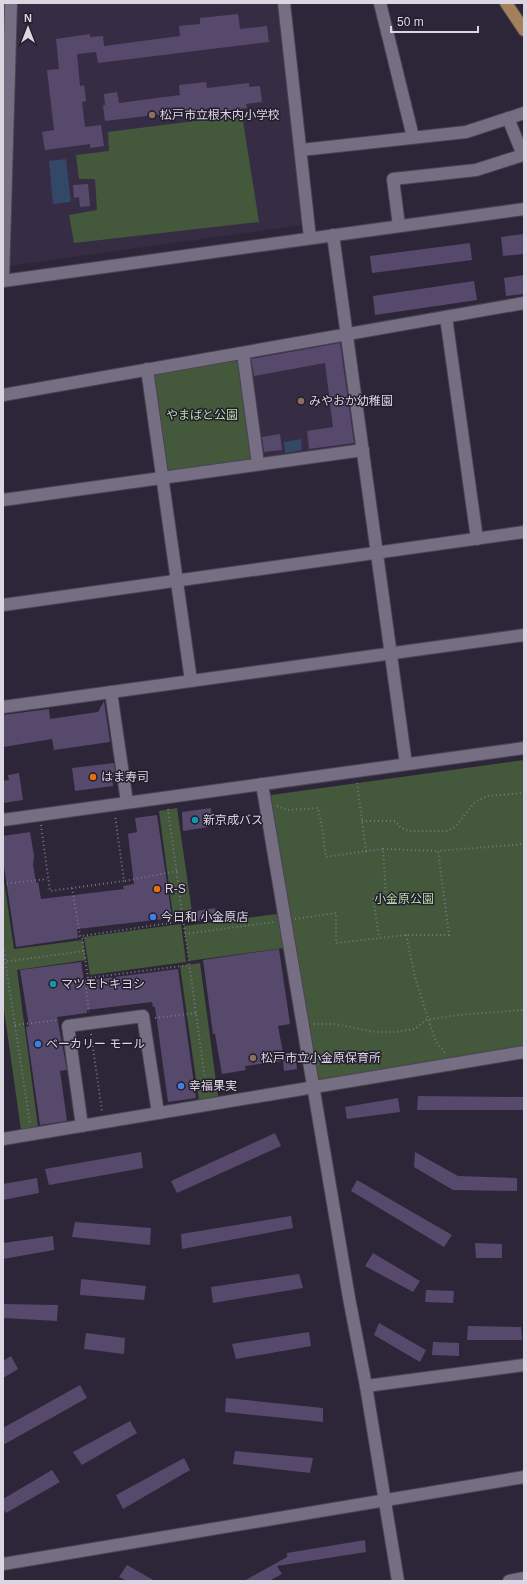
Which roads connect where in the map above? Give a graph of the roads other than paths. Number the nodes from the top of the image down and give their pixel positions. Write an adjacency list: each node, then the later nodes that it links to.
1 (11, 3): 6 (street)
2 (284, 3): 10 (street)
3 (380, 3): 9 (street)
4 (506, 3): 5 (main road)
5 (524, 30)
6 (6, 66): 15 (street)
7 (524, 113): 8 (street)
8 (508, 118): 9 (street); 12 (street)
9 (413, 138): 10 (street)
10 (301, 150): 14 (street)
11 (524, 209): 12 (street)
12 (399, 226): 13 (street)
13 (333, 235): 14 (street); 18 (street)
14 (310, 238): 15 (street)
15 (3, 282)
16 (524, 303): 17 (street)
17 (446, 317): 18 (street); 27 (street)
18 (348, 335): 19 (street); 22 (street)
19 (243, 353): 20 (street); 23 (street)
20 (147, 369): 21 (street); 24 (street)
21 (3, 395)
22 (363, 450): 23 (street); 28 (street)
23 (258, 464): 24 (street)
24 (163, 477): 25 (street); 29 (street)
25 (3, 500)
26 (524, 532): 27 (street)
27 (477, 538): 28 (street)
28 (378, 553): 29 (street); 32 (street)
29 (177, 580): 30 (street); 33 (street)
30 (3, 605)
31 (524, 635): 32 (street)
32 (392, 653): 33 (street); 37 (street)
33 (192, 681): 34 (street)
34 (111, 692): 35 (street); 39 (street)
35 (3, 707)
36 (524, 748): 37 (street)
37 (406, 764): 38 (street)
38 (262, 784): 39 (street); 42 (street)
39 (128, 802): 40 (street)
40 (3, 820)
41 (524, 1052): 42 (street)
42 (314, 1088): 43 (street); 47 (street)
43 (158, 1113): 44 (street); 44 (street)
44 (82, 1126): 45 (street)
45 (3, 1139)
46 (524, 1365): 47 (street)
47 (366, 1386): 49 (street)
48 (524, 1477): 49 (street)
49 (384, 1501): 50 (street); 52 (street)
50 (3, 1564)
51 (524, 1578): 53 (street)
52 (398, 1581)
53 (509, 1581)

